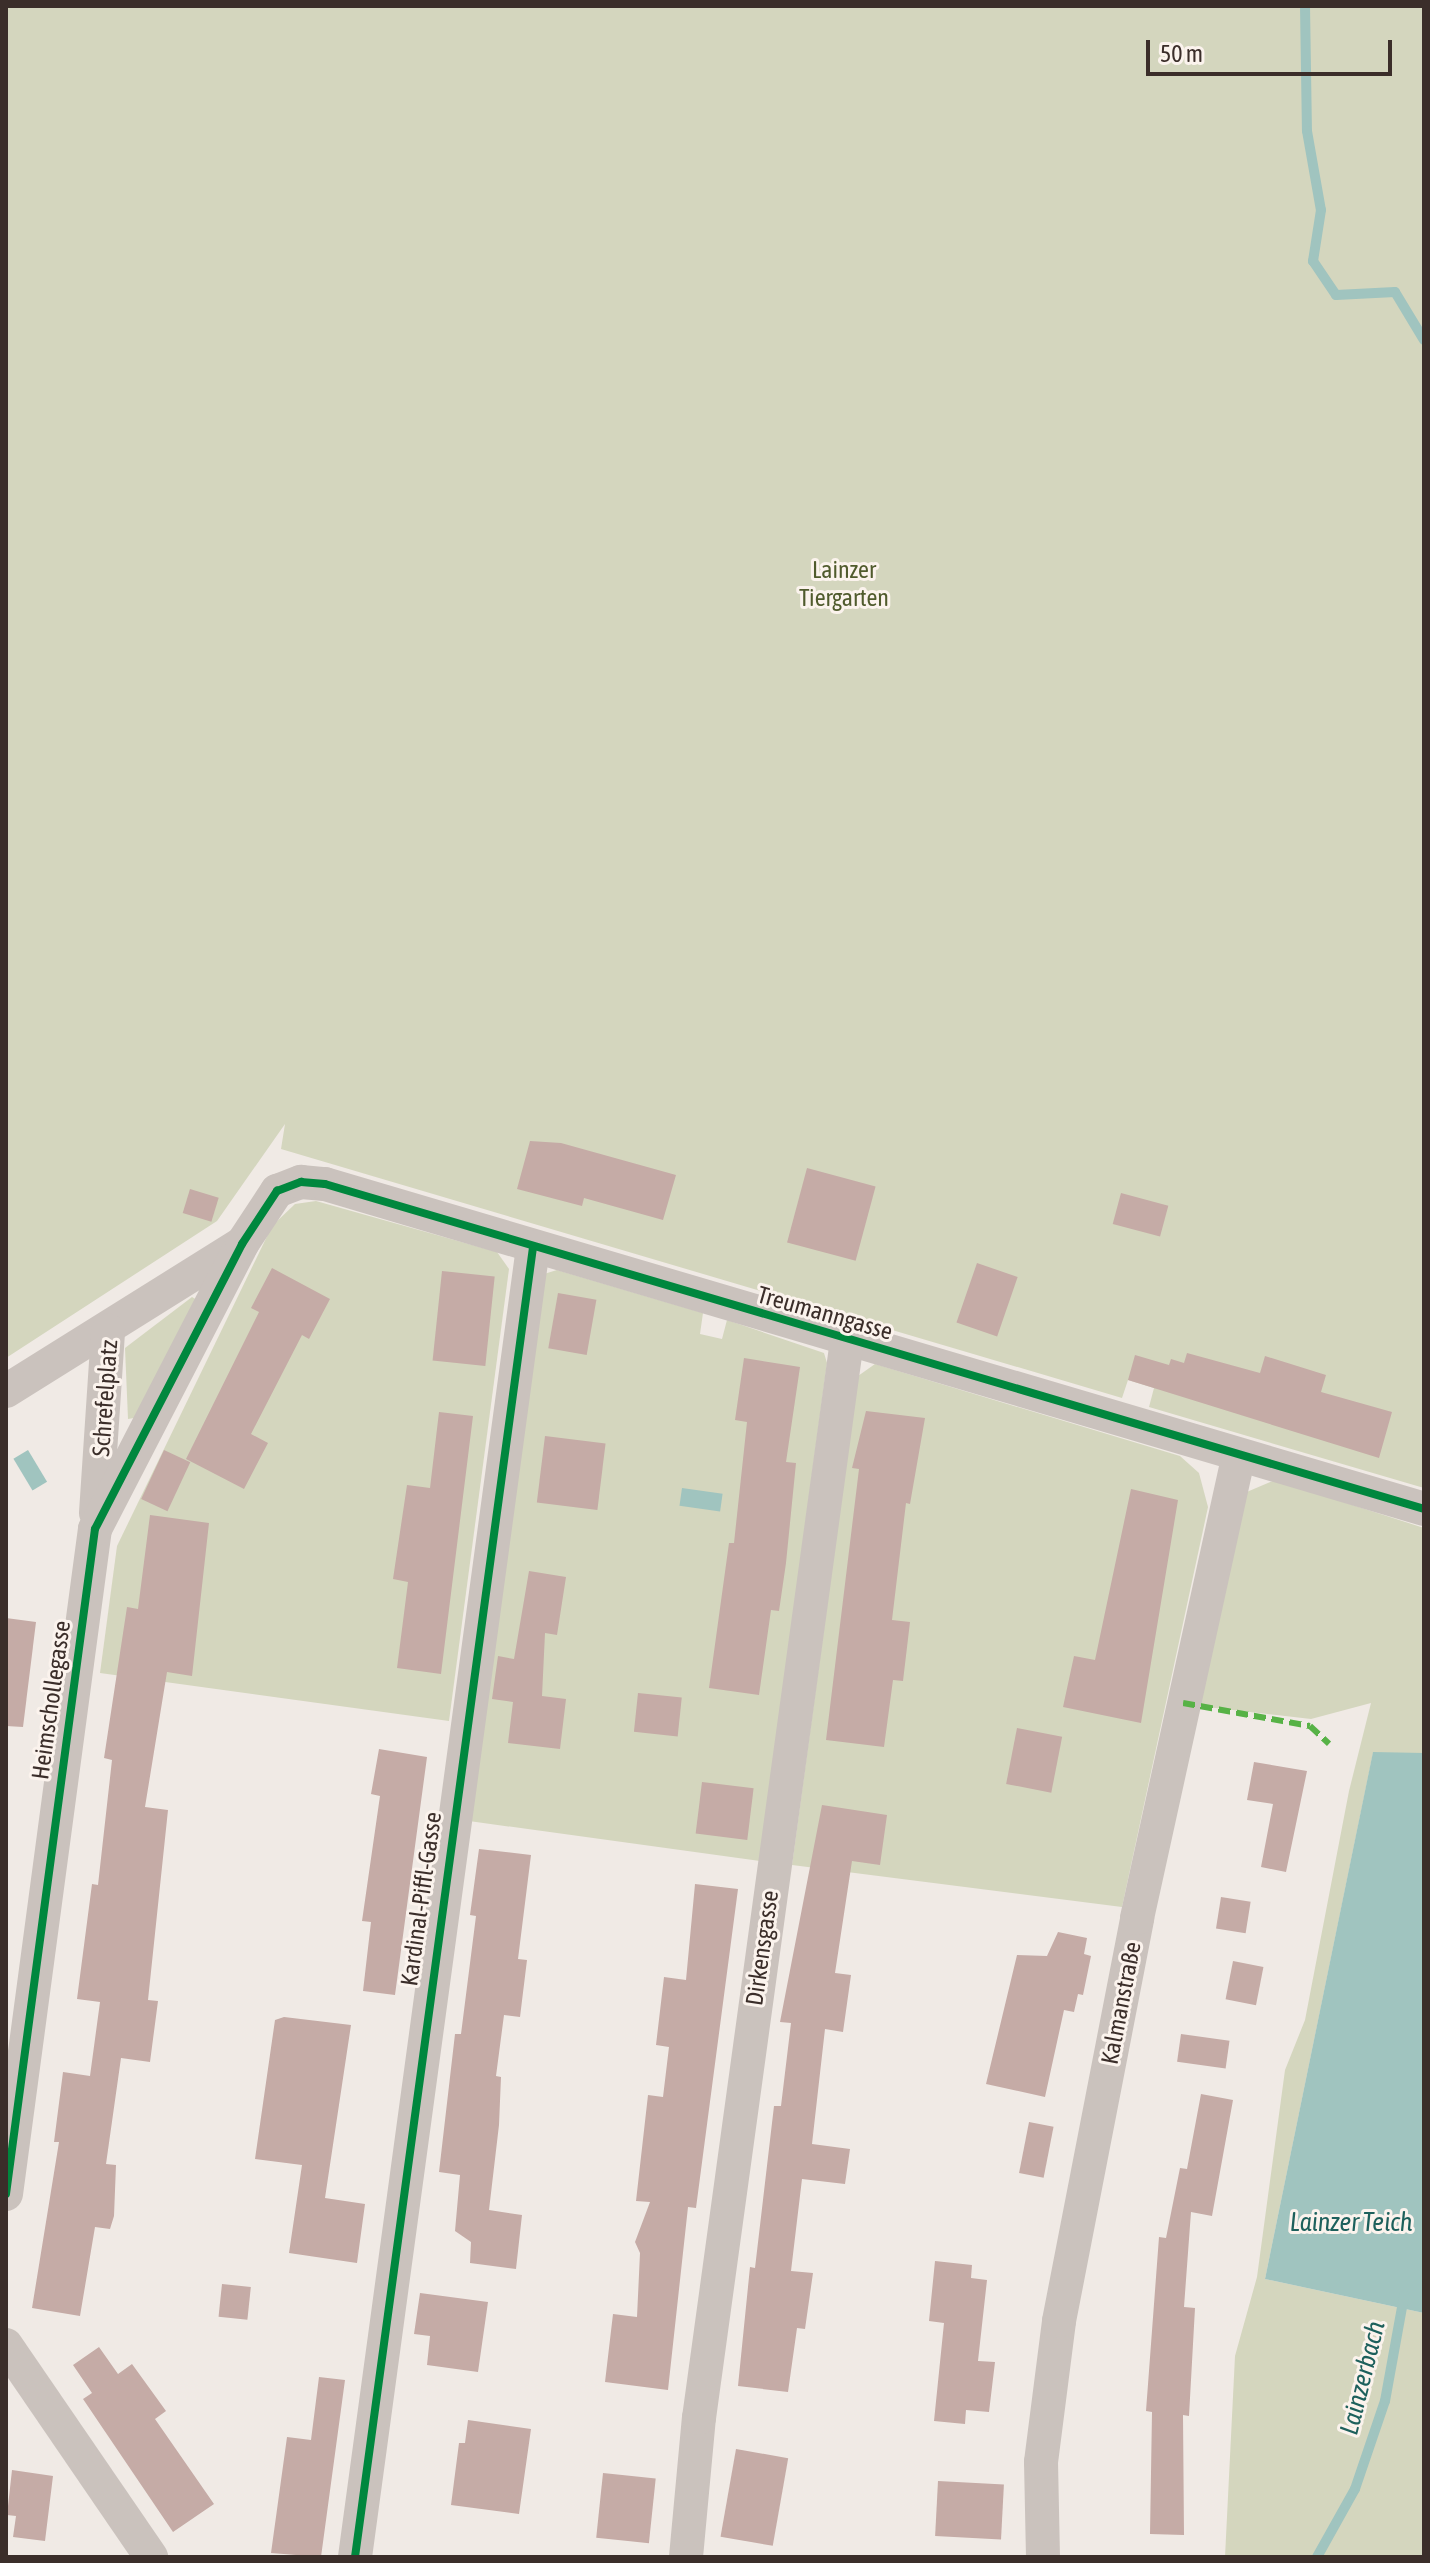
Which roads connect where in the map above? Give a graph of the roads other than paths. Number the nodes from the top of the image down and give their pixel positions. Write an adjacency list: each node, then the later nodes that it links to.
1 (242, 1244): 2 (street, Treumanngasse); 3 (street, Schrefelplatz); 8 (street, Heimschollegasse)
2 (533, 1247): 4 (street, Treumanngasse); 12 (street, Kardinal-Piffl-Gasse)
3 (108, 1330): 5 (street); 8 (street, Schrefelplatz)
4 (847, 1341): 6 (street, Treumanngasse); 13 (street, Dirkensgasse)
5 (6, 1391)
6 (1239, 1455): 7 (street, Treumanngasse); 14 (street, Kalmanstraße)
7 (1424, 1509)
8 (95, 1529): 9 (street, Heimschollegasse)
9 (6, 2194)
10 (6, 2345): 11 (street)
11 (151, 2557)
12 (355, 2557)
13 (686, 2557)
14 (1043, 2557)

